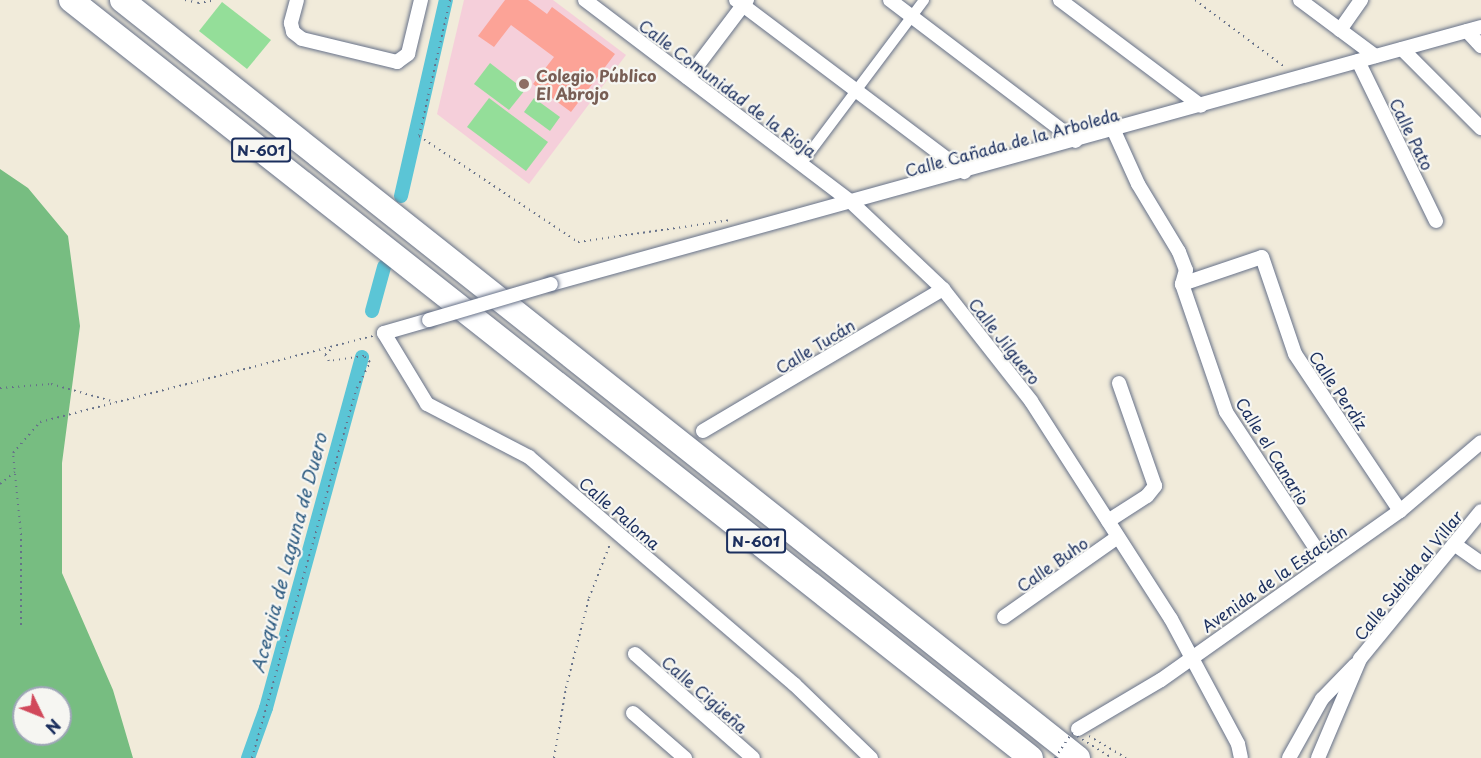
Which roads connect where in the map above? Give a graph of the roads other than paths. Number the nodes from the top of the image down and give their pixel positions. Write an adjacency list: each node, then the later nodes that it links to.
1 (71, 0): 51 (highway, N-601)
2 (122, 0): 52 (highway, N-601)
3 (297, 0): 4 (street)
4 (421, 0)
5 (585, 0): 19 (street, Calle Comunidad de la Rioja)
6 (890, 0): 12 (street)
7 (924, 0): 12 (street)
8 (1060, 0): 21 (street)
9 (1300, 0): 14 (street)
10 (1361, 0): 14 (street)
11 (742, 2): 19 (street); 20 (street)
12 (911, 16): 20 (street); 24 (street)
13 (1474, 29): 15 (street); 16 (street, Calle Cañada de la Arboleda)
14 (1340, 30): 17 (street)
15 (1481, 46)
16 (1402, 49): 17 (street, Calle Cañada de la Arboleda); 22 (street)
17 (1375, 56): 18 (street, Calle Cañada de la Arboleda)
18 (1358, 61): 21 (street, Calle Cañada de la Arboleda); 28 (street, Calle Pato)
19 (688, 78): 25 (street, Calle Comunidad de la Rioja)
20 (858, 91): 25 (street); 26 (street)
21 (1201, 106): 23 (street, Calle Cañada de la Arboleda)
22 (1481, 128)
23 (1114, 131): 24 (street, Calle Cañada de la Arboleda); 29 (street, Calle el Canario)
24 (1076, 141): 26 (street, Calle Cañada de la Arboleda)
25 (801, 164): 27 (street, Calle Comunidad de la Rioja)
26 (964, 172): 27 (street, Calle Cañada de la Arboleda)
27 (851, 202): 30 (street, Calle Jilguero); 31 (street, Calle Cañada de la Arboleda, bridge)
28 (1436, 221)
29 (1182, 284): 35 (street, Calle Perdíz); 40 (street, Calle el Canario)
30 (943, 289): 33 (street, Calle Tucán); 37 (street, Calle Jilguero)
31 (384, 333): 50 (street, Calle Paloma)
32 (1119, 383): 37 (street)
33 (704, 430)
34 (1481, 442): 35 (street, Avenida de la Estación)
35 (1400, 511): 40 (street, Avenida de la Estación)
36 (1481, 511): 39 (street, Calle Subida al Villar)
37 (1108, 521): 38 (street, Calle Jilguero)
38 (1118, 537): 42 (street, Calle Buho); 44 (street, Calle Jilguero)
39 (1454, 544): 41 (street); 45 (street, Calle Subida al Villar)
40 (1325, 562): 44 (street, Avenida de la Estación)
41 (1481, 563)
42 (1004, 617)
43 (635, 654): 49 (street, Calle Cigüeña)
44 (1192, 656): 47 (street, Avenida de la Estación); 53 (street, Calle Jilguero)
45 (1360, 659): 54 (street, Calle Subida al Villar); 55 (street, Calle Subida al Villar)
46 (633, 713): 48 (street)
47 (1078, 729)
48 (685, 758)
49 (753, 758)
50 (871, 758)
51 (1031, 758)
52 (1078, 758)
53 (1241, 758)
54 (1289, 758)
55 (1318, 758)

